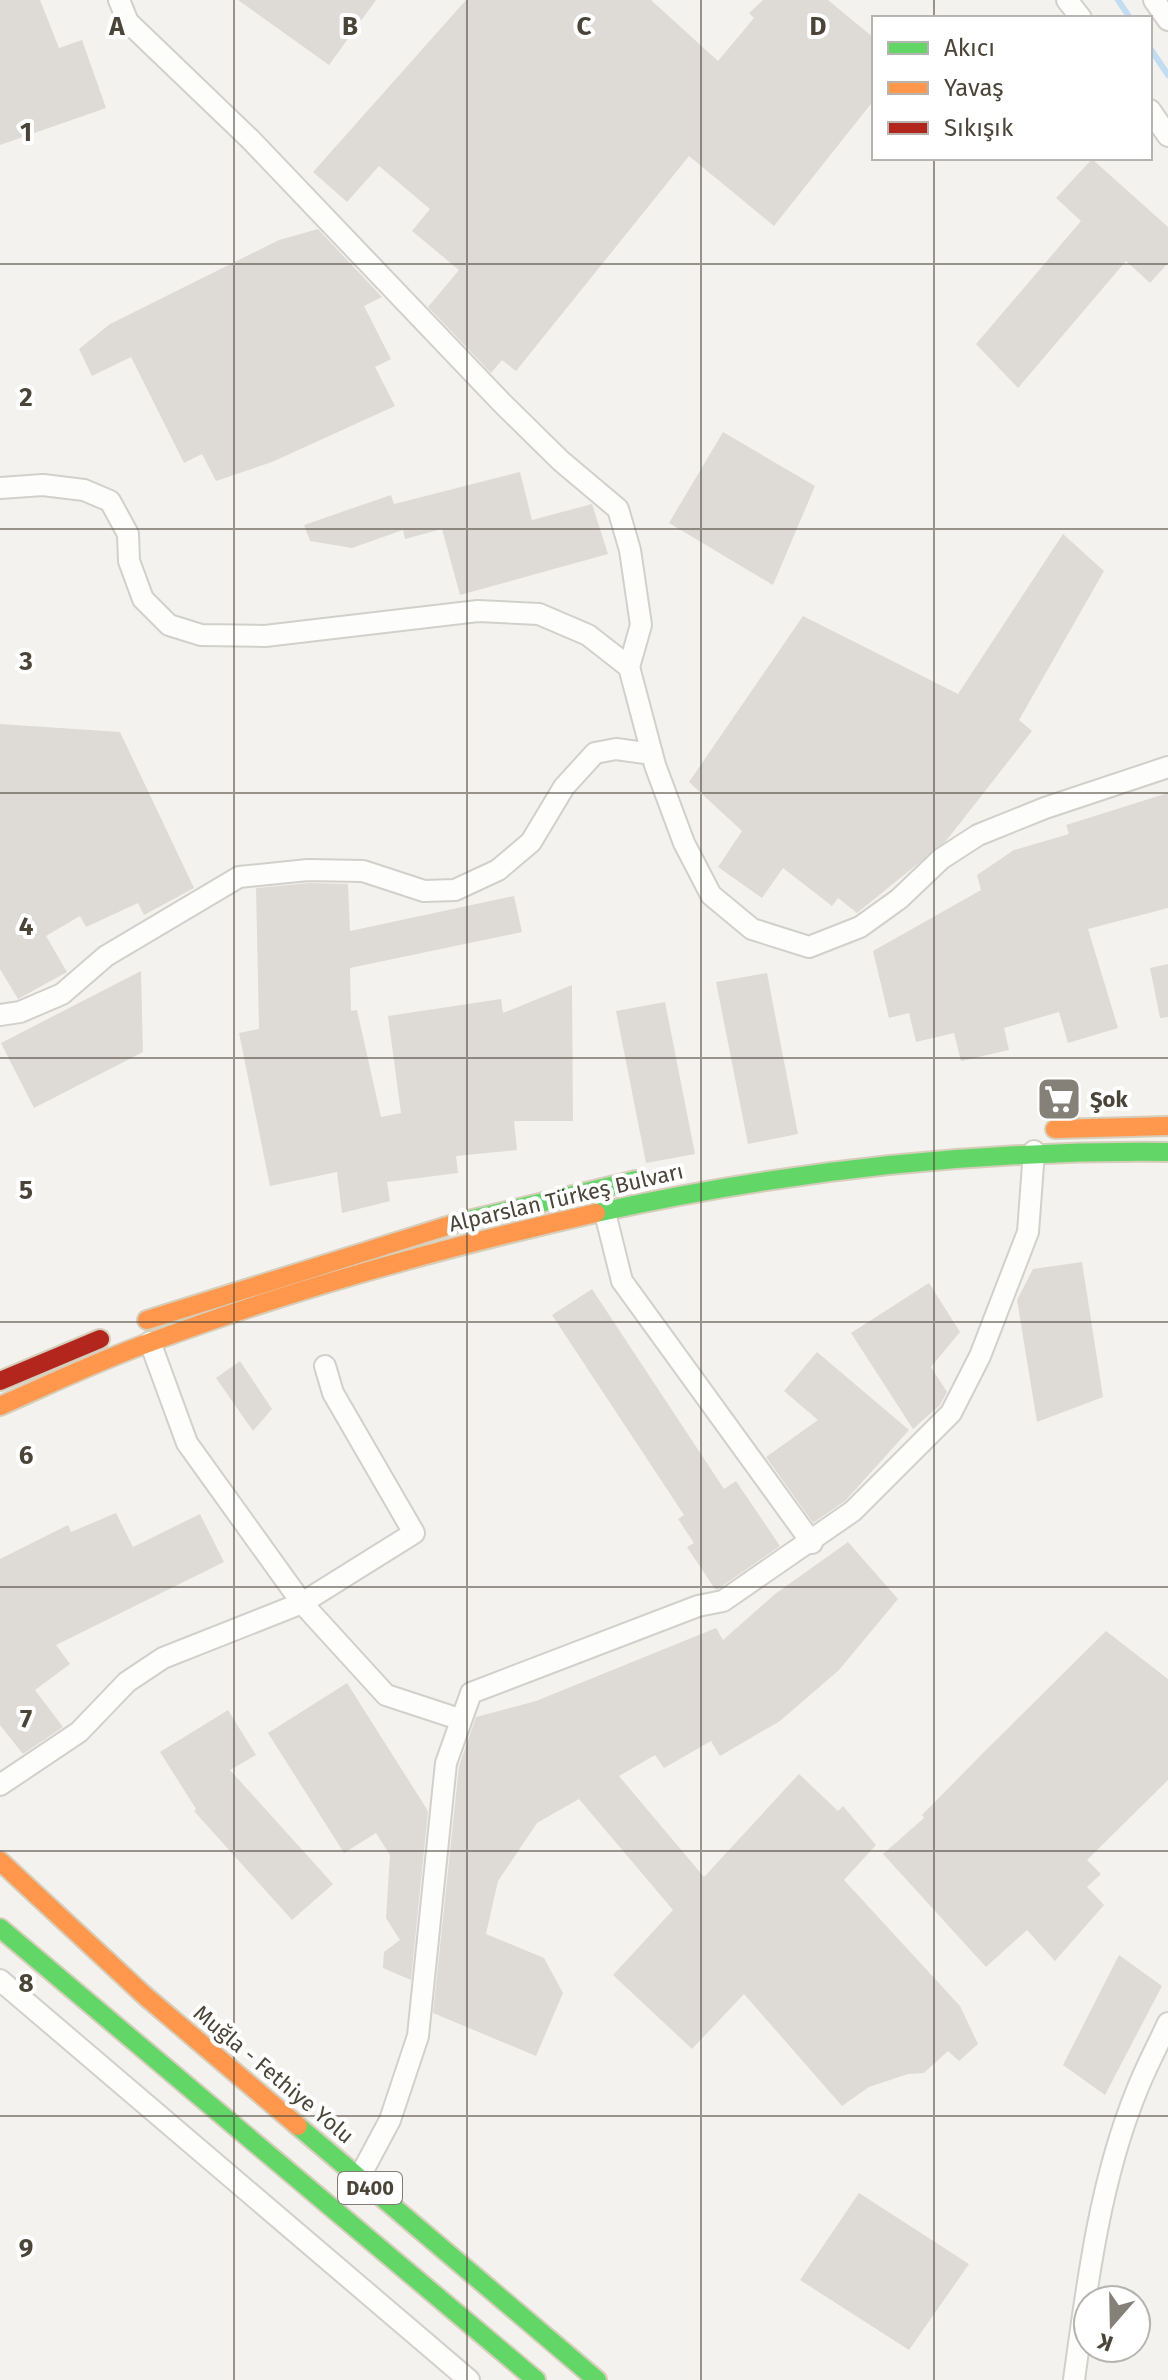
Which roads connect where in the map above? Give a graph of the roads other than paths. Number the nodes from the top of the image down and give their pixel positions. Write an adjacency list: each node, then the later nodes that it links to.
1 (119, 0): 9 (street)
2 (1067, 0): 4 (street)
3 (1154, 0): 5 (street)
4 (1079, 16)
5 (1168, 20)
6 (1152, 113): 7 (street)
7 (1168, 136)
8 (0, 488): 9 (street)
9 (629, 667): 10 (street)
10 (652, 754): 11 (street); 12 (street)
11 (1168, 767)
12 (0, 1015)
13 (1168, 1126): 14 (main road)
14 (1031, 1130)
15 (1034, 1151): 16 (main road, Alparslan Türkeş Bulvarı); 18 (main road, Alparslan Türkeş Bulvarı); 23 (street)
16 (1168, 1152)
17 (652, 1177): 21 (main road, Alparslan Türkeş Bulvarı)
18 (604, 1209): 19 (main road, Alparslan Türkeş Bulvarı); 23 (street)
19 (150, 1342): 22 (main road, Alparslan Türkeş Bulvarı); 24 (street)
20 (325, 1366): 24 (street)
21 (0, 1381)
22 (0, 1406)
23 (812, 1543): 25 (street)
24 (302, 1603): 25 (street); 26 (street)
25 (459, 1719): 31 (street)
26 (0, 1785)
27 (0, 1861): 31 (main road, Muğla - Fethiye Yolu / D400)
28 (0, 1928): 33 (main road, D400)
29 (0, 1980): 32 (street)
30 (1168, 2023): 35 (street)
31 (359, 2178): 34 (main road, Muğla - Fethiye Yolu / D400)
32 (469, 2380)
33 (536, 2380)
34 (597, 2380)
35 (1074, 2380)

